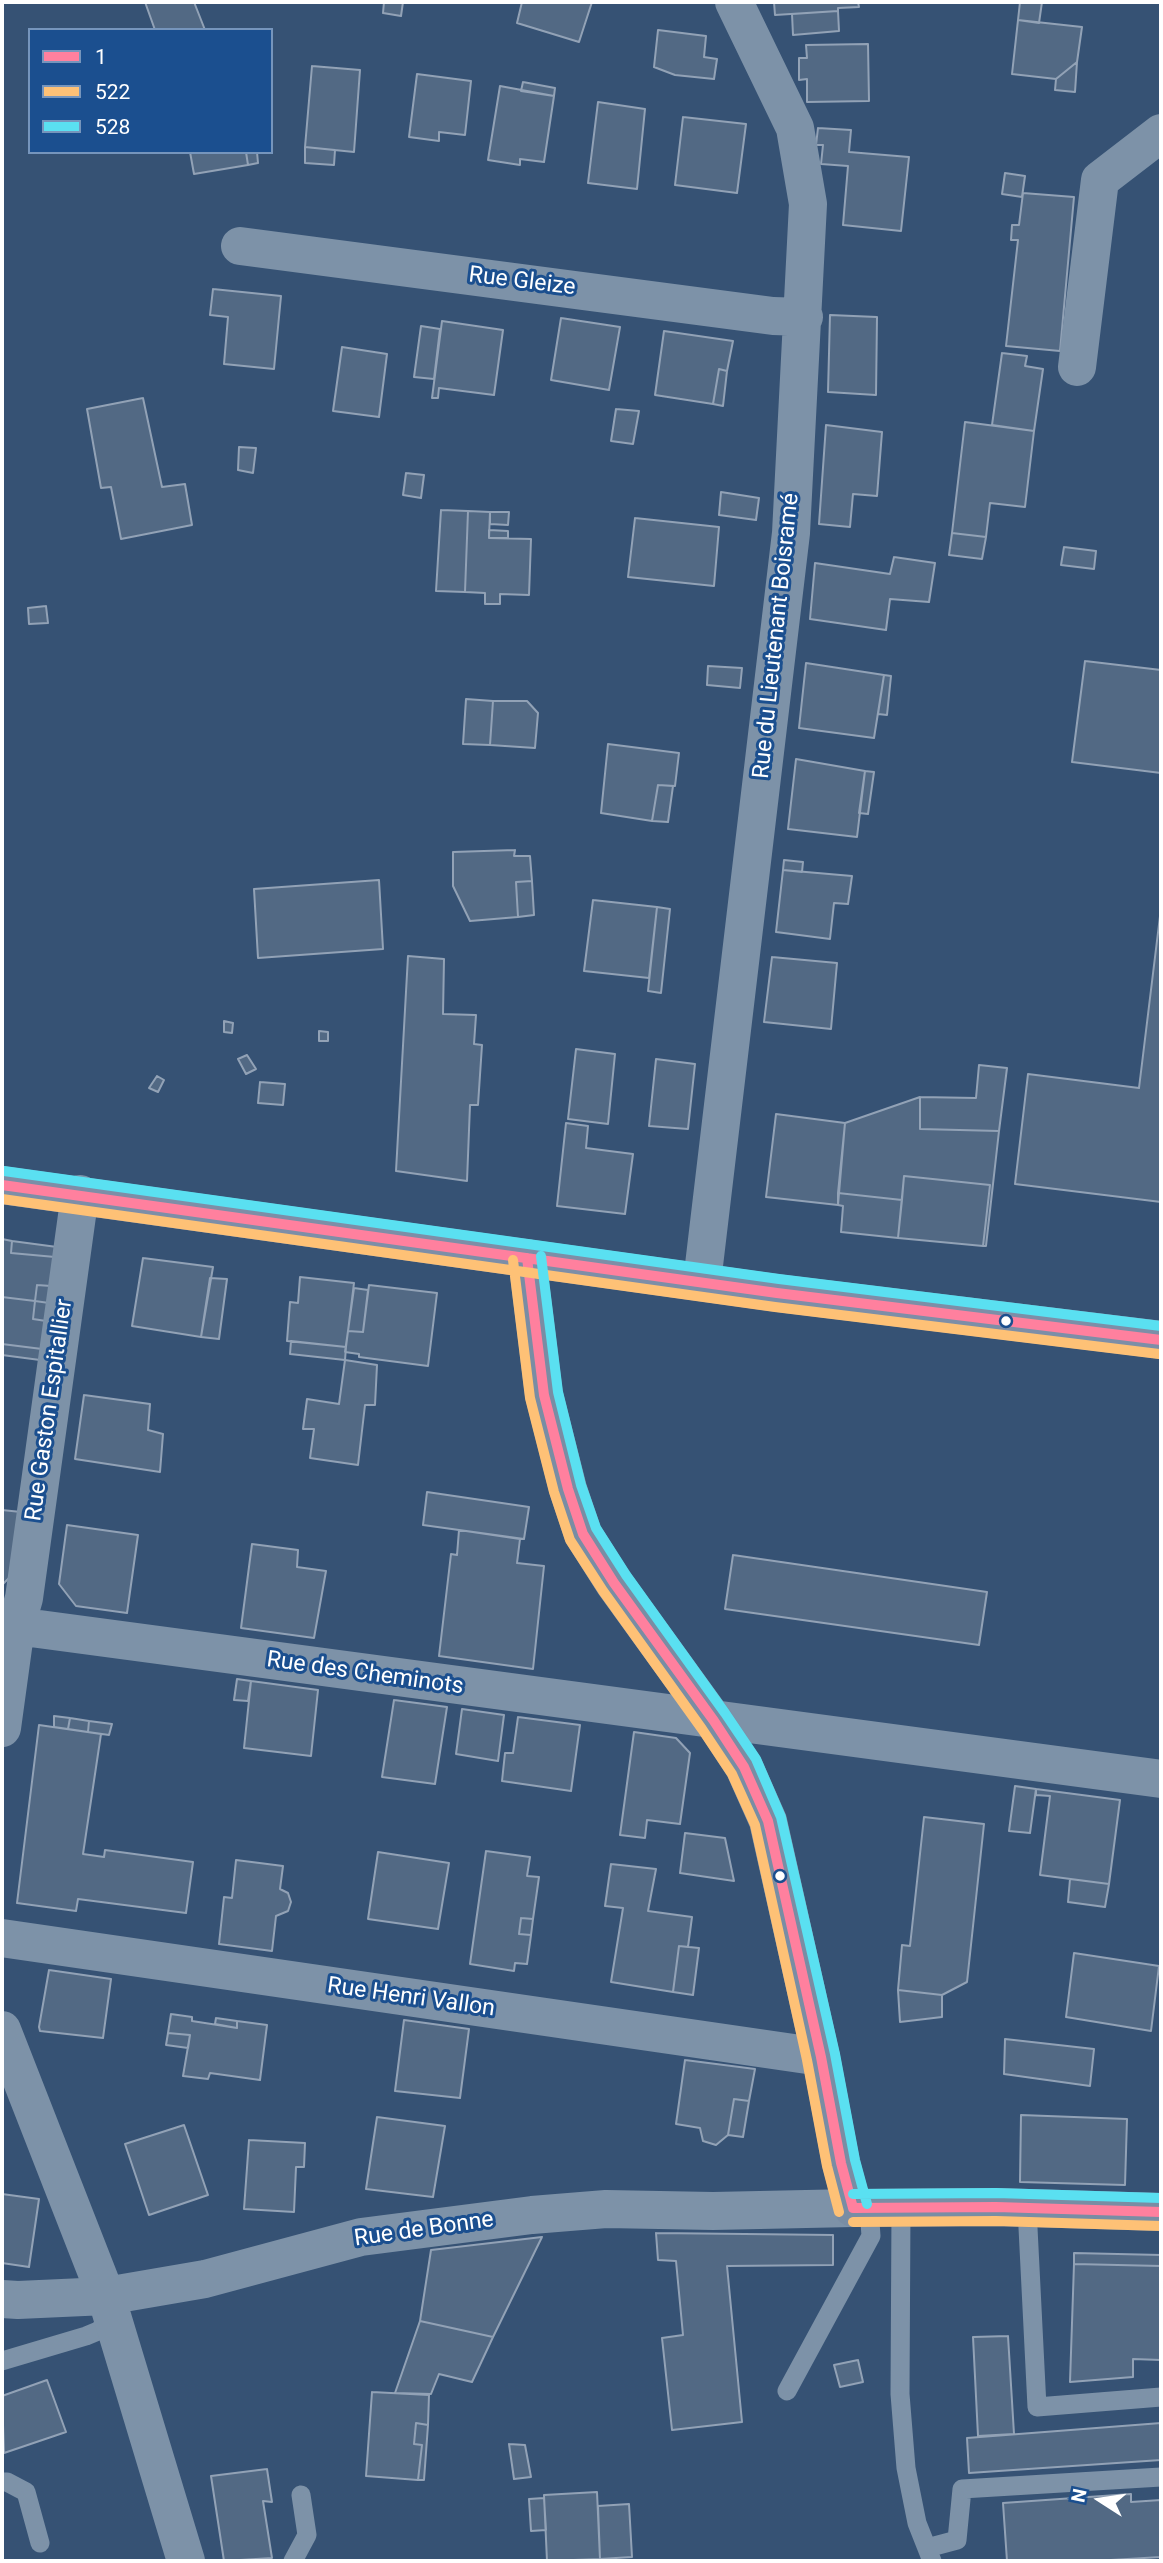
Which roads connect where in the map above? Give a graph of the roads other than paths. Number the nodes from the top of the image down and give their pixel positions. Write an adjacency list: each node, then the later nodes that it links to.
1 (734, 2): 4 (street, Rue du Lieutenant Boisramé)
2 (1161, 133): 5 (street)
3 (240, 246): 4 (street, Rue Gleize)
4 (804, 317): 9 (street, Rue du Lieutenant Boisramé)
5 (1077, 367)
6 (2, 1185): 7 (main road)
7 (80, 1195): 8 (main road); 11 (street, Rue Gaston Espitallier)
8 (527, 1258): 9 (main road); 12 (main road)
9 (702, 1282): 10 (main road)
10 (1161, 1339)
11 (9, 1625): 12 (street, Rue des Cheminots); 13 (street, Rue Gaston Espitallier)
12 (714, 1721): 14 (street, Rue des Cheminots); 17 (main road)
13 (2, 1728)
14 (1161, 1780)
15 (2, 1938): 17 (street, Rue Henri Vallon)
16 (2, 2030): 22 (street)
17 (821, 2057): 18 (main road)
18 (874, 2208): 19 (main road); 22 (street, Rue de Bonne); 24 (lane); 30 (lane)
19 (1027, 2208): 20 (main road); 25 (lane)
20 (1161, 2212)
21 (2, 2299): 22 (street, Rue de Bonne)
22 (109, 2308): 23 (lane); 31 (street)
23 (2, 2361)
24 (787, 2391)
25 (1161, 2397)
26 (1161, 2477): 30 (lane)
27 (2, 2483): 29 (lane)
28 (301, 2496): 32 (lane)
29 (40, 2543)
30 (930, 2555)
31 (186, 2561)
32 (293, 2561)

